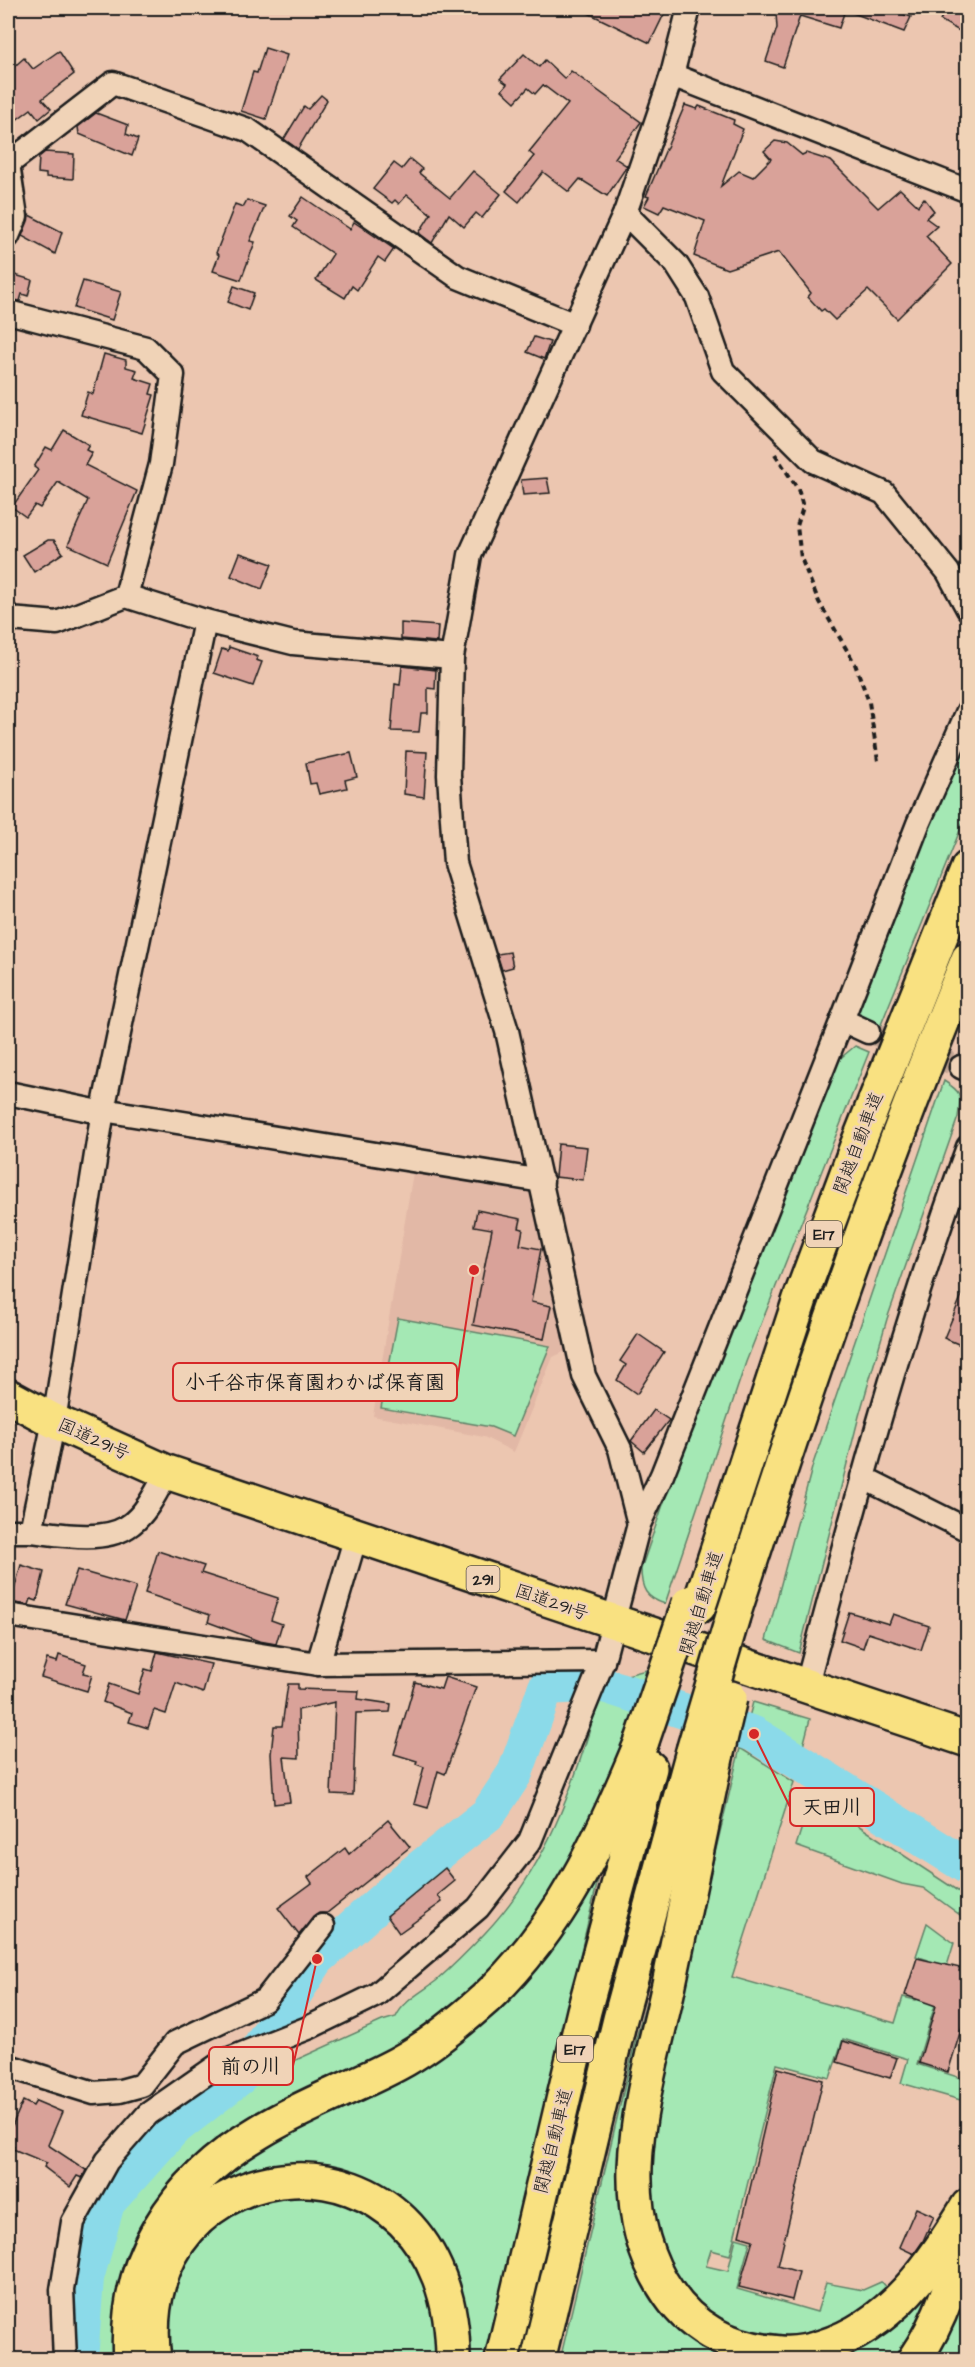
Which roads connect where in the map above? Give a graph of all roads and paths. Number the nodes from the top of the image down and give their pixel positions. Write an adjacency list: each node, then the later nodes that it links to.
1 (689, 8): 2 (street)
2 (672, 75): 4 (street); 5 (street)
3 (8, 164): 6 (street); 8 (street)
4 (968, 191)
5 (625, 213): 8 (street); 11 (street)
6 (8, 236)
7 (8, 312): 10 (street)
8 (575, 325): 14 (street)
9 (768, 444): 16 (path)
10 (126, 596): 12 (street); 13 (street)
11 (968, 609)
12 (8, 615)
13 (205, 621): 14 (street); 22 (street)
14 (452, 657): 24 (street)
15 (968, 711): 19 (street)
16 (878, 761)
17 (968, 868): 40 (highway, 関越自動車道 / E17)
18 (968, 959): 41 (highway, 関越自動車道 / E17, bridge)
19 (842, 1020): 20 (street); 29 (street)
20 (868, 1032)
21 (8, 1093): 22 (street)
22 (103, 1112): 24 (street); 26 (street)
23 (968, 1147): 28 (street)
24 (542, 1181): 29 (street)
25 (8, 1396): 26 (highway, 国道291号 / 291)
26 (54, 1421): 27 (highway, 国道291号 / 291); 32 (street)
27 (167, 1472): 32 (street); 33 (highway, 国道291号 / 291)
28 (862, 1477): 30 (street); 38 (street)
29 (639, 1524): 35 (street)
30 (968, 1530)
31 (8, 1531): 32 (street)
32 (31, 1531)
33 (356, 1536): 35 (highway, 国道291号 / 291); 37 (street)
34 (8, 1615): 37 (street)
35 (612, 1622): 36 (street); 38 (highway, 国道291号 / 291)
36 (603, 1661): 37 (street); 45 (street)
37 (318, 1664)
38 (806, 1688): 39 (highway, 国道291号 / 291)
39 (968, 1740)
40 (650, 1741): 46 (highway); 49 (highway, 関越自動車道 / E17)
41 (705, 1752): 44 (highway); 50 (highway, 関越自動車道 / E17)
42 (323, 1926): 43 (street)
43 (8, 2066)
44 (967, 2224): 51 (highway)
45 (65, 2360)
46 (130, 2360)
47 (154, 2360): 48 (highway)
48 (453, 2360)
49 (502, 2360)
50 (538, 2360)
51 (914, 2360)

